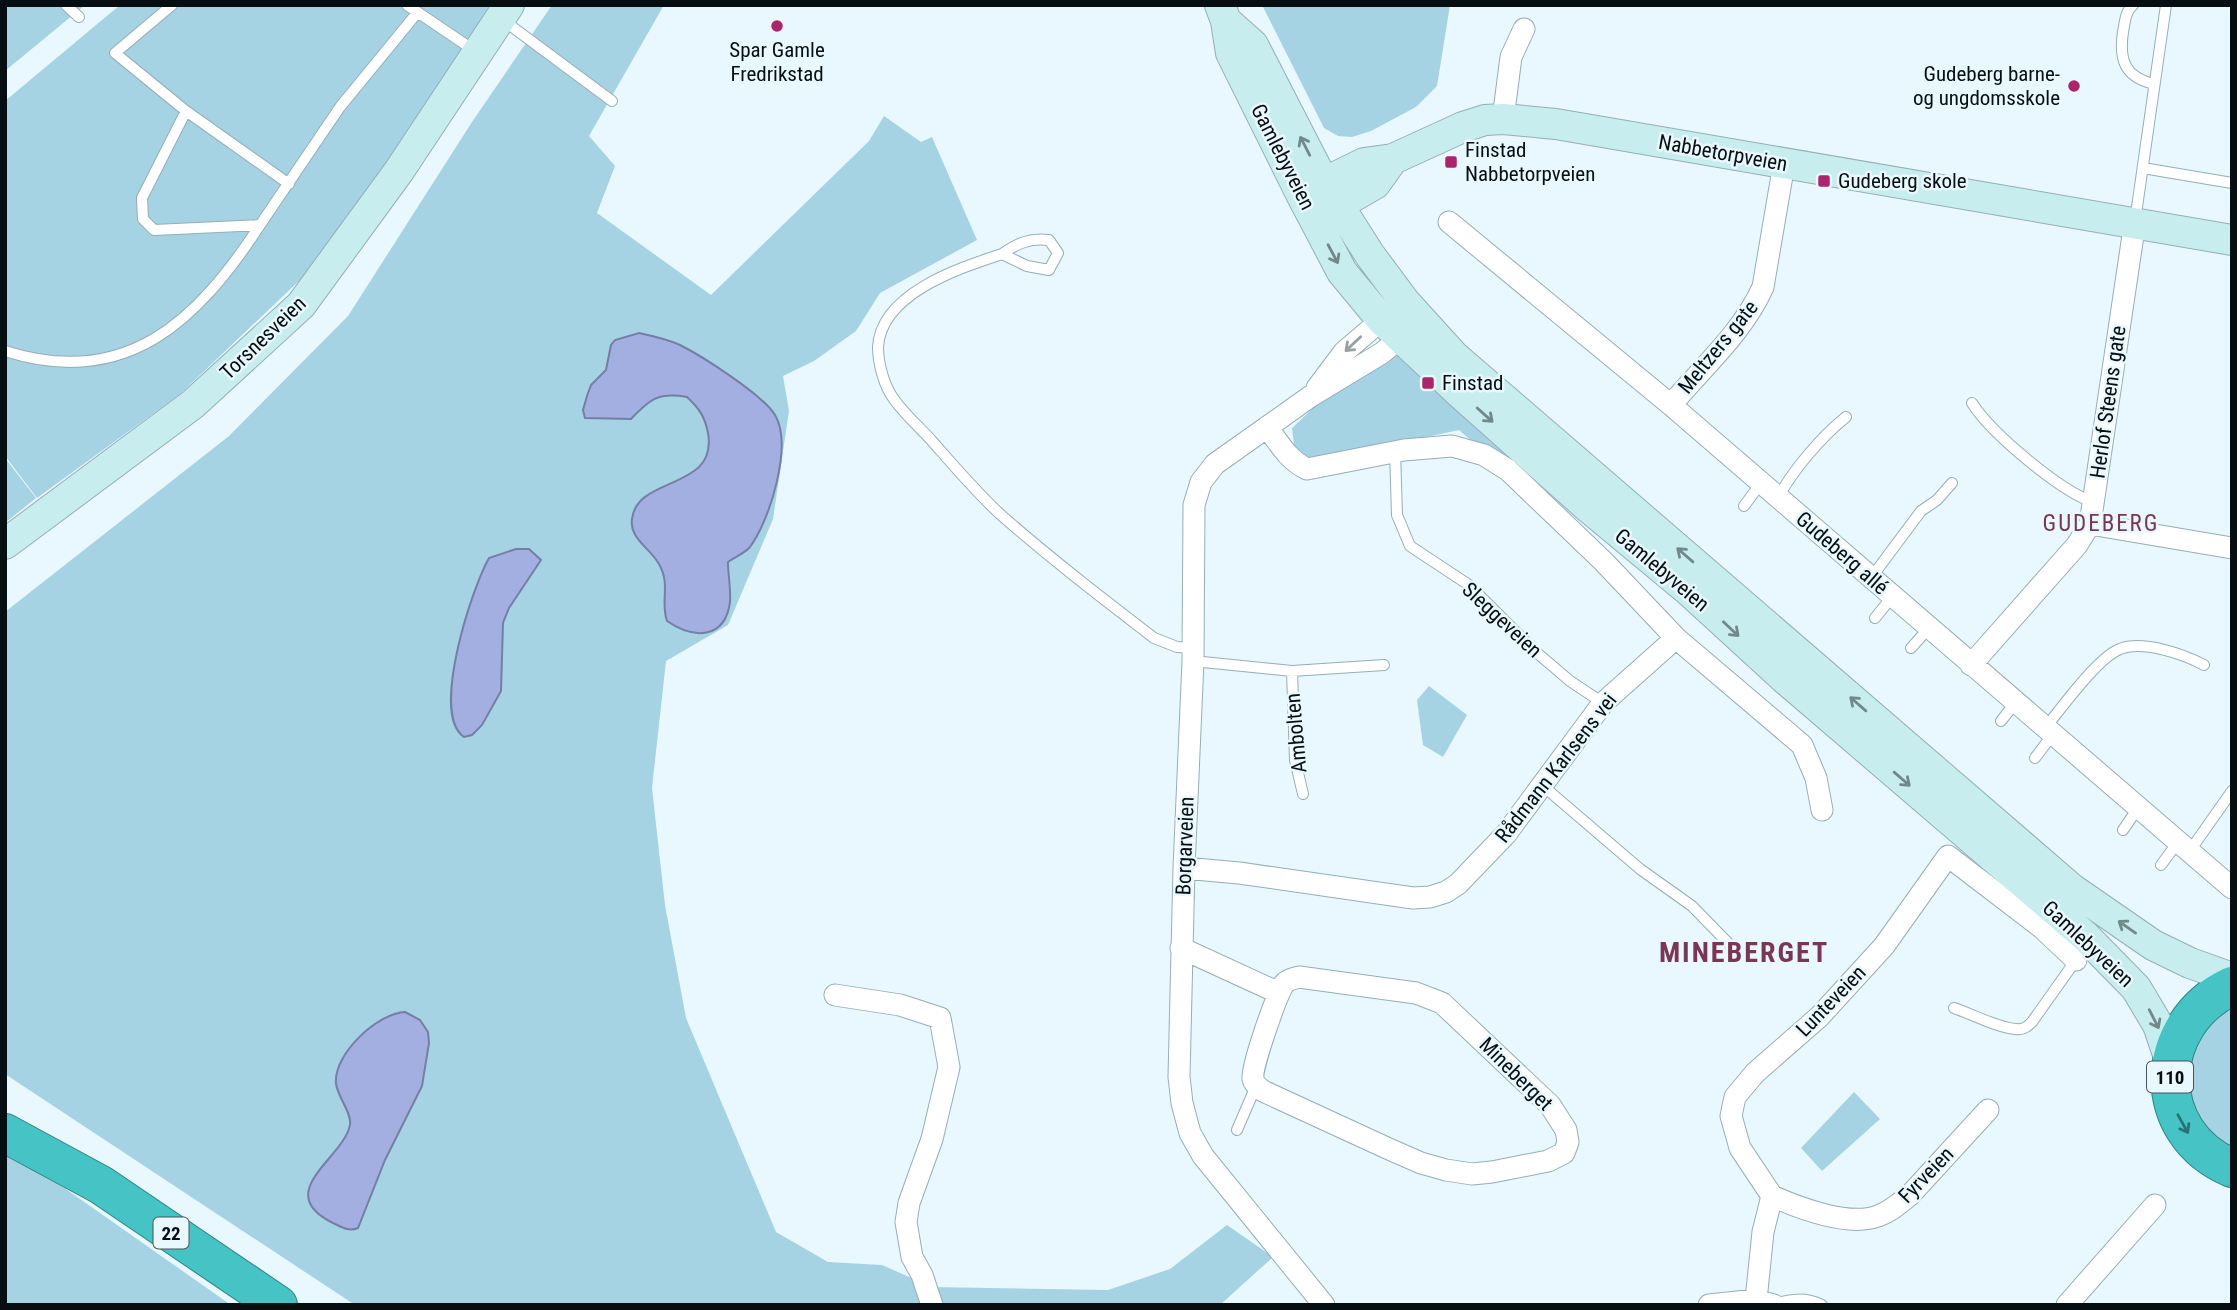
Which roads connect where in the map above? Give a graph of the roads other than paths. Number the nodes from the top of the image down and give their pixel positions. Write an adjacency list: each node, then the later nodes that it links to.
1 (66, 5): 9 (lane)
2 (172, 5): 14 (lane)
3 (407, 5): 7 (lane)
4 (2133, 5): 12 (lane)
5 (2165, 5): 12 (lane)
6 (505, 12): 11 (street, Torsnesveien); 13 (lane)
7 (417, 13): 11 (lane); 19 (lane)
8 (1223, 13): 20 (street, Gamlebyveien)
9 (79, 17)
10 (1524, 29): 15 (street)
11 (477, 52): 39 (street, Torsnesveien)
12 (2154, 84): 17 (lane)
13 (612, 101)
14 (186, 111): 19 (lane); 23 (lane)
15 (1503, 119): 16 (street, Nabbetorpveien); 20 (street, Nabbetorpveien)
16 (1784, 164): 22 (street, Nabbetorpveien); 29 (street, Meltzers gate)
17 (2143, 168): 18 (lane); 22 (lane)
18 (2232, 183)
19 (289, 184): 23 (lane)
20 (1320, 200): 26 (street, Gamlebyveien)
21 (1449, 222): 29 (street, Gudeberg allé)
22 (2135, 222): 24 (street, Nabbetorpveien); 36 (street, Herlof Steens gate)
23 (260, 225): 27 (lane)
24 (2232, 240)
25 (1002, 254): 25 (lane, Ambolten); 47 (lane, Ambolten)
26 (1402, 320): 31 (street, Borgarveien); 70 (street, Gamlebyveien, one-way to 26); 75 (street, Gamlebyveien, one-way to 75)
27 (5, 351)
28 (1972, 402): 36 (lane)
29 (1671, 405): 33 (street, Gudeberg allé)
30 (1846, 417): 35 (lane)
31 (1267, 426): 32 (street); 47 (street, Borgarveien)
32 (1395, 451): 45 (street); 53 (lane, Sleggeveien)
33 (1761, 483): 35 (street, Gudeberg allé); 37 (lane)
34 (1952, 483): 41 (lane)
35 (1778, 498): 41 (street, Gudeberg allé)
36 (2093, 502): 38 (street, Herlof Steens gate)
37 (1744, 506)
38 (2090, 524): 40 (street); 49 (street, Herlof Steens gate)
39 (5, 544)
40 (2232, 548)
41 (1871, 578): 42 (street, Gudeberg allé)
42 (1892, 597): 43 (lane); 44 (street, Gudeberg allé)
43 (1875, 618)
44 (1929, 628): 46 (lane); 49 (street, Gudeberg allé)
45 (1676, 638): 53 (street, Rådmann Karlsens vei); 61 (street)
46 (1911, 649)
47 (1193, 654): 51 (lane, Ambolten); 65 (street, Borgarveien)
48 (1384, 665): 51 (lane, Ambolten)
49 (1971, 665): 52 (street, Gudeberg allé)
50 (2204, 665): 55 (lane)
51 (1292, 671): 59 (lane, Ambolten)
52 (2015, 702): 54 (lane); 55 (street, Gudeberg allé)
53 (1603, 703): 57 (street, Rådmann Karlsens vei)
54 (2001, 721)
55 (2049, 731): 56 (lane); 60 (street, Gudeberg allé)
56 (2035, 758)
57 (1543, 786): 65 (street, Rådmann Karlsens vei); 67 (lane)
58 (2232, 791): 63 (lane)
59 (1303, 794)
60 (2138, 808): 62 (lane); 63 (street, Gudeberg allé)
61 (1822, 810)
62 (2123, 830)
63 (2184, 847): 64 (lane); 66 (street, Gudeberg allé)
64 (2161, 864)
65 (1184, 868): 68 (street, Borgarveien)
66 (2232, 888)
67 (1730, 945)
68 (1181, 948): 72 (street); 88 (street, Borgarveien)
69 (2076, 960): 74 (lane); 83 (street, Lunteveien)
70 (2232, 978)
71 (2232, 986): 75 (highway, 110)
72 (1279, 993): 76 (street); 76 (street, Mineberget)
73 (835, 995): 87 (street)
74 (1954, 1008)
75 (2171, 1063): 82 (highway, 110, one-way to 82)
76 (1256, 1086): 79 (lane)
77 (1988, 1110): 83 (street, Fyrveien)
78 (5, 1114): 81 (highway, 22)
79 (1237, 1130)
80 (5, 1133): 81 (highway, 22)
81 (64, 1163): 86 (highway, 22)
82 (2229, 1170)
83 (1772, 1196): 85 (street)
84 (2155, 1205): 91 (street)
85 (1768, 1303): 89 (street); 90 (lane)
86 (278, 1305)
87 (932, 1305)
88 (1324, 1305)
89 (1709, 1305)
90 (1822, 1305)
91 (2067, 1305)

